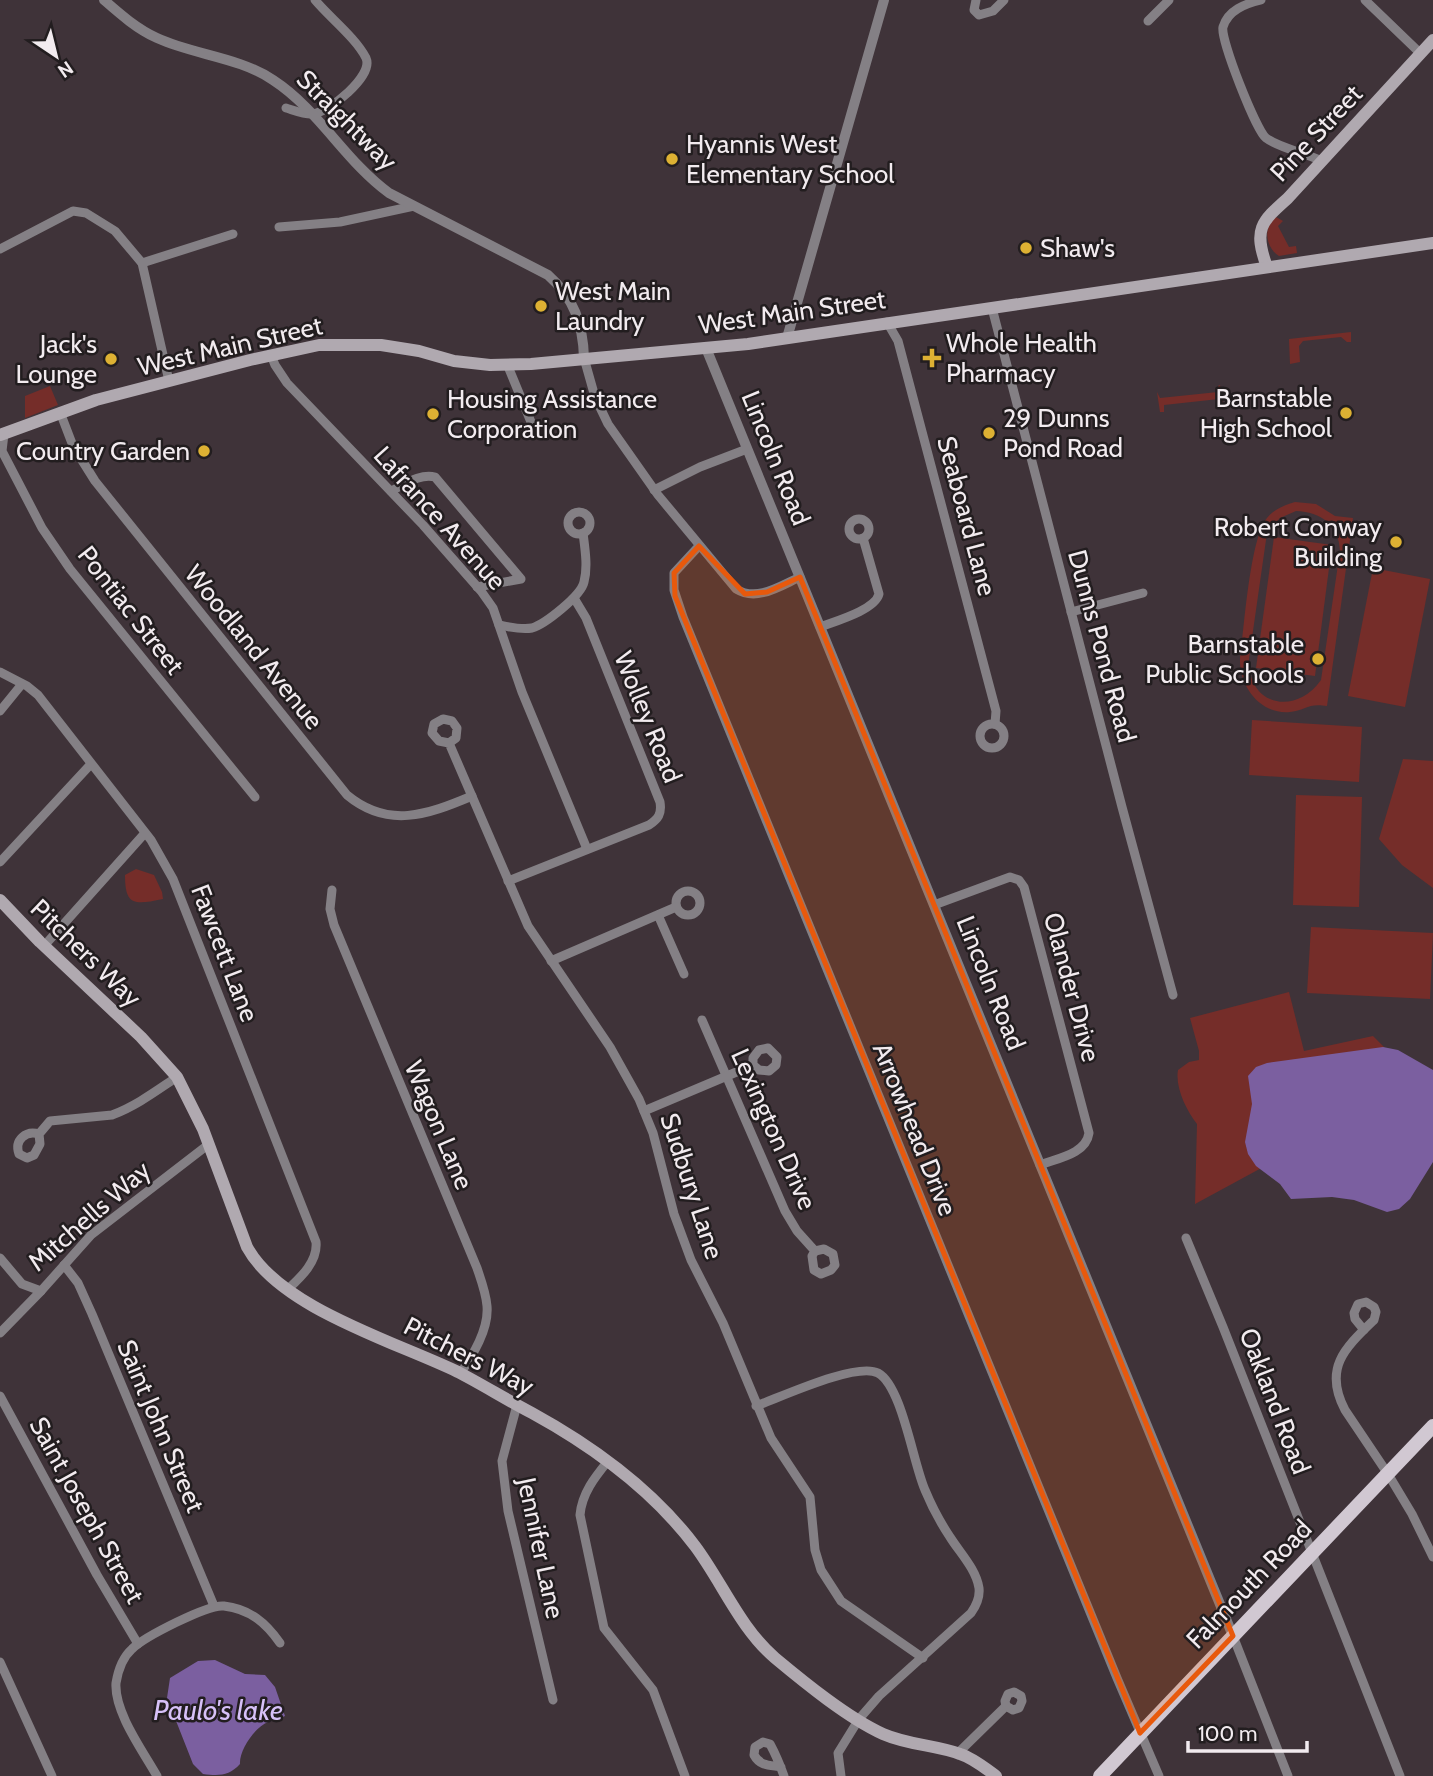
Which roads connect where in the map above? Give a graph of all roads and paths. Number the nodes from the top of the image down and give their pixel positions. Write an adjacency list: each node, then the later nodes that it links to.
1 (315, 0): 13 (street)
2 (884, 0): 24 (street)
3 (976, 0): 4 (street)
4 (1004, 0)
5 (1169, 0): 9 (street)
6 (1261, 0): 14 (street)
7 (1365, 0): 11 (street)
8 (107, 1): 13 (street, Straightway)
9 (1148, 21)
10 (1433, 40): 11 (main road, Pine Street)
11 (1420, 54): 14 (main road, Pine Street)
12 (286, 108): 13 (street)
13 (313, 114): 15 (street, Straightway)
14 (1322, 160): 21 (main road, Pine Street)
15 (414, 206): 16 (street); 27 (street, Straightway)
16 (279, 228)
17 (233, 234): 20 (street)
18 (1433, 243): 21 (main road, West Main Street)
19 (0, 249): 20 (street)
20 (142, 263): 29 (street)
21 (1267, 267): 22 (main road, West Main Street)
22 (992, 308): 23 (main road, West Main Street); 43 (street, Dunns Pond Road)
23 (887, 322): 24 (main road, West Main Street); 49 (street, Seaboard Lane)
24 (787, 338): 25 (main road, West Main Street)
25 (706, 348): 27 (main road, West Main Street); 33 (street, Lincoln Road)
26 (271, 355): 28 (main road, West Main Street); 29 (main road, West Main Street); 35 (street, Lafrance Avenue)
27 (584, 358): 28 (main road, West Main Street); 34 (street)
28 (507, 365): 31 (street)
29 (169, 381): 30 (main road, West Main Street)
30 (60, 412): 32 (main road, West Main Street); 52 (street, Woodland Avenue)
31 (531, 422)
32 (2, 434): 53 (street, Pontiac Street)
33 (747, 449): 34 (street); 39 (street, Lincoln Road)
34 (654, 489): 38 (street)
35 (391, 491): 40 (street, Lafrance Avenue); 40 (street)
36 (583, 533): 42 (street)
37 (863, 538): 45 (street)
38 (698, 546): 39 (street); 101 (street, Arrowhead Drive)
39 (800, 578): 45 (street, Lincoln Road)
40 (477, 587): 44 (street, Lafrance Avenue)
41 (1143, 593): 43 (street)
42 (574, 598): 44 (street); 55 (street, Wolley Road)
43 (1072, 612): 66 (street, Dunns Pond Road)
44 (499, 625): 55 (street, Lafrance Avenue)
45 (820, 627): 60 (street, Lincoln Road)
46 (0, 672): 47 (street, Fawcett Lane)
47 (22, 684): 48 (street); 51 (street, Fawcett Lane)
48 (0, 711)
49 (995, 724)
50 (449, 743): 52 (street, Sudbury Lane)
51 (91, 764): 54 (street, Fawcett Lane); 56 (street)
52 (472, 796): 57 (street, Sudbury Lane)
53 (255, 797)
54 (145, 833): 63 (street); 80 (street, Fawcett Lane)
55 (587, 849): 57 (street, Wolley Road)
56 (0, 862)
57 (508, 881): 64 (street, Sudbury Lane)
58 (332, 890): 83 (street, Wagon Lane)
59 (0, 900): 63 (main road, Pitchers Way)
60 (934, 905): 74 (street, Lincoln Road); 74 (street, Olander Drive)
61 (676, 906): 62 (street)
62 (657, 915): 64 (street); 65 (street)
63 (44, 946): 70 (main road, Pitchers Way)
64 (551, 961): 71 (street, Sudbury Lane)
65 (684, 974)
66 (1173, 995)
67 (702, 1020): 69 (street, Lexington Drive)
68 (753, 1065): 69 (street)
69 (727, 1076): 71 (street); 76 (street, Lexington Drive)
70 (177, 1077): 72 (street); 73 (main road, Pitchers Way)
71 (644, 1111): 86 (street, Sudbury Lane)
72 (39, 1134)
73 (209, 1144): 78 (street, Mitchells Way); 80 (main road, Pitchers Way)
74 (1040, 1165): 93 (street, Lincoln Road)
75 (1186, 1238): 90 (street, Oakland Road)
76 (815, 1251)
77 (0, 1258): 79 (street, Mitchells Way)
78 (64, 1265): 79 (street, Mitchells Way); 92 (street, Saint John Street)
79 (41, 1290): 82 (street)
80 (287, 1290): 83 (main road, Pitchers Way)
81 (1364, 1330): 89 (street)
82 (0, 1333)
83 (460, 1374): 85 (main road, Pitchers Way)
84 (0, 1396): 95 (street, Saint Joseph Street)
85 (517, 1405): 88 (main road, Pitchers Way); 98 (street, Jennifer Lane)
86 (756, 1406): 96 (street, Sudbury Lane); 96 (street)
87 (1433, 1426): 89 (main road, Falmouth Road)
88 (608, 1461): 100 (main road, Pitchers Way); 105 (street)
89 (1388, 1474): 90 (main road, Falmouth Road); 91 (street)
90 (1311, 1554): 93 (main road, Falmouth Road); 111 (street, Oakland Road)
91 (1433, 1557)
92 (214, 1606): 94 (street); 95 (street)
93 (1233, 1636): 101 (main road, Falmouth Road); 110 (street)
94 (280, 1643)
95 (138, 1644): 104 (street)
96 (923, 1658): 100 (street)
97 (0, 1662): 103 (street)
98 (553, 1700)
99 (1006, 1706): 102 (street)
100 (859, 1719): 102 (main road, Pitchers Way); 106 (street)
101 (1140, 1733): 108 (main road, Falmouth Road); 109 (street, Arrowhead Drive)
102 (958, 1753): 107 (main road, Pitchers Way)
103 (52, 1776)
104 (157, 1776)
105 (685, 1776)
106 (841, 1776)
107 (996, 1776)
108 (1100, 1776)
109 (1159, 1776)
110 (1288, 1776)
111 (1400, 1776)

